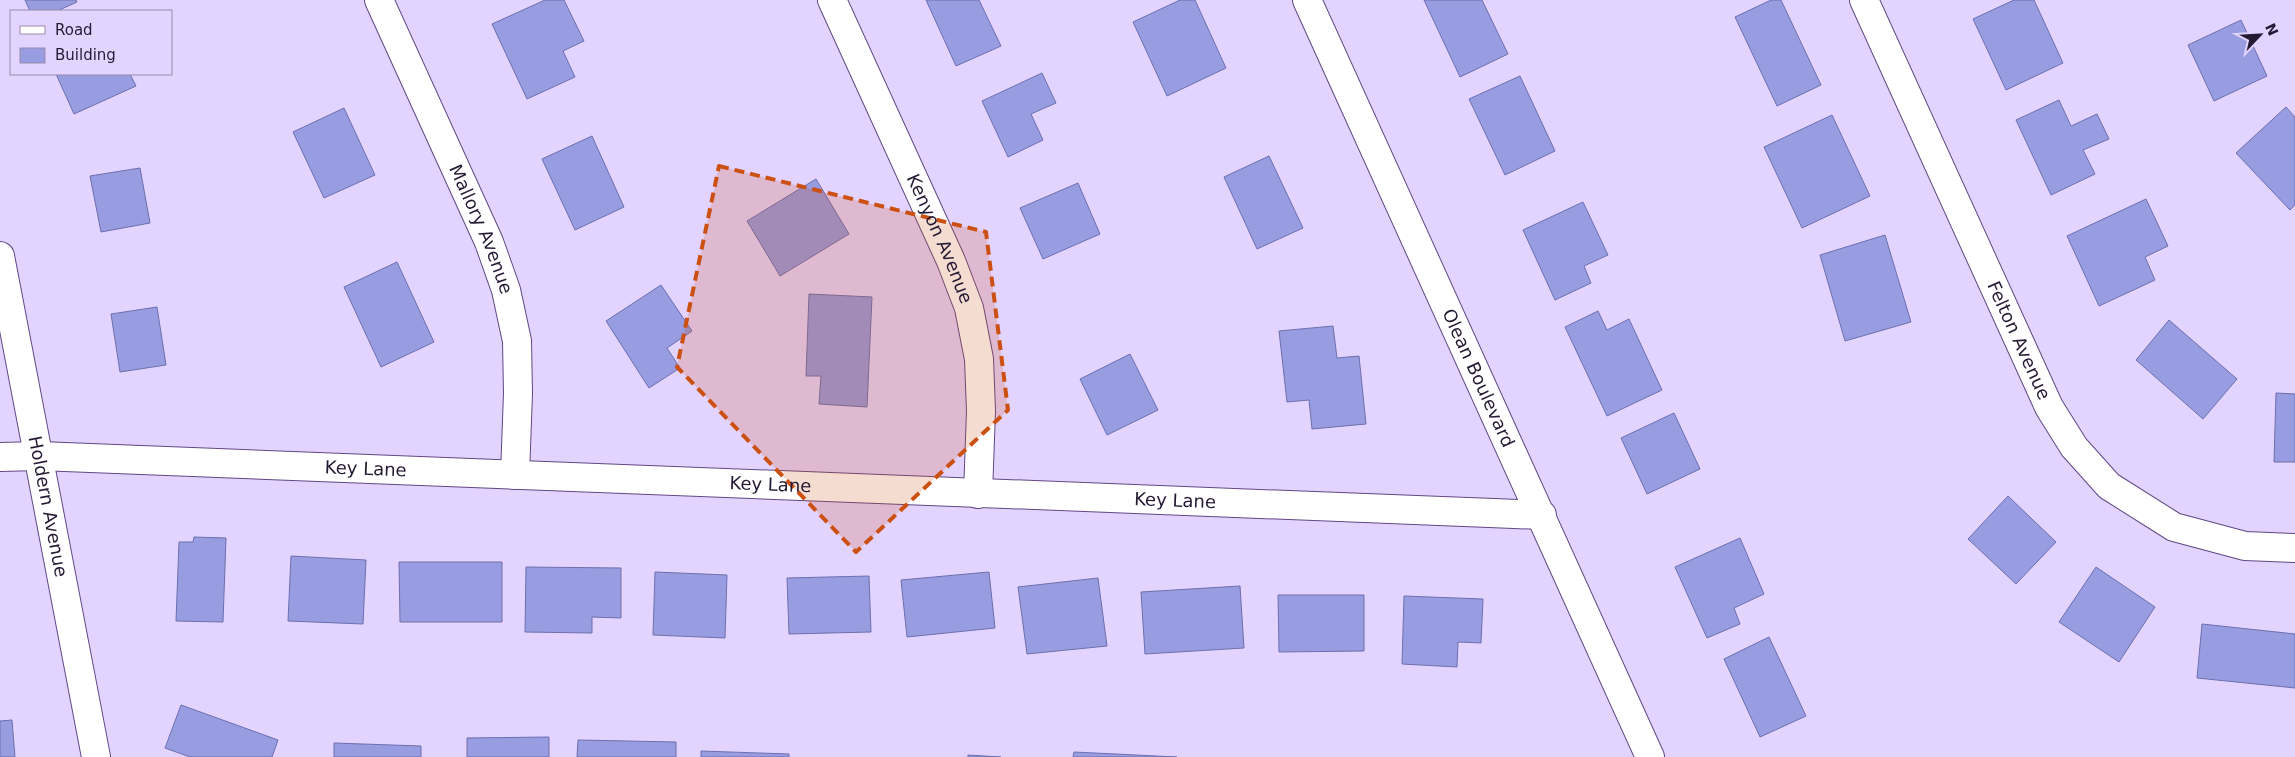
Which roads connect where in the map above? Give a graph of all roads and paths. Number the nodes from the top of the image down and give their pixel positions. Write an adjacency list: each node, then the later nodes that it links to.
1 (379, 0): 8 (street, Mallory Avenue)
2 (832, 0): 9 (street, Kenyon Avenue)
3 (1307, 0): 10 (street, Olean Boulevard)
4 (1864, 0): 11 (street, Felton Avenue)
5 (0, 256): 6 (street, Holdern Avenue)
6 (38, 456): 7 (street, Key Lane); 8 (street, Key Lane); 12 (street, Holdern Avenue)
7 (0, 457)
8 (515, 475): 9 (street, Key Lane)
9 (978, 494): 10 (street, Key Lane)
10 (1542, 515): 13 (street, Olean Boulevard)
11 (2295, 548)
12 (96, 757)
13 (1650, 757)

